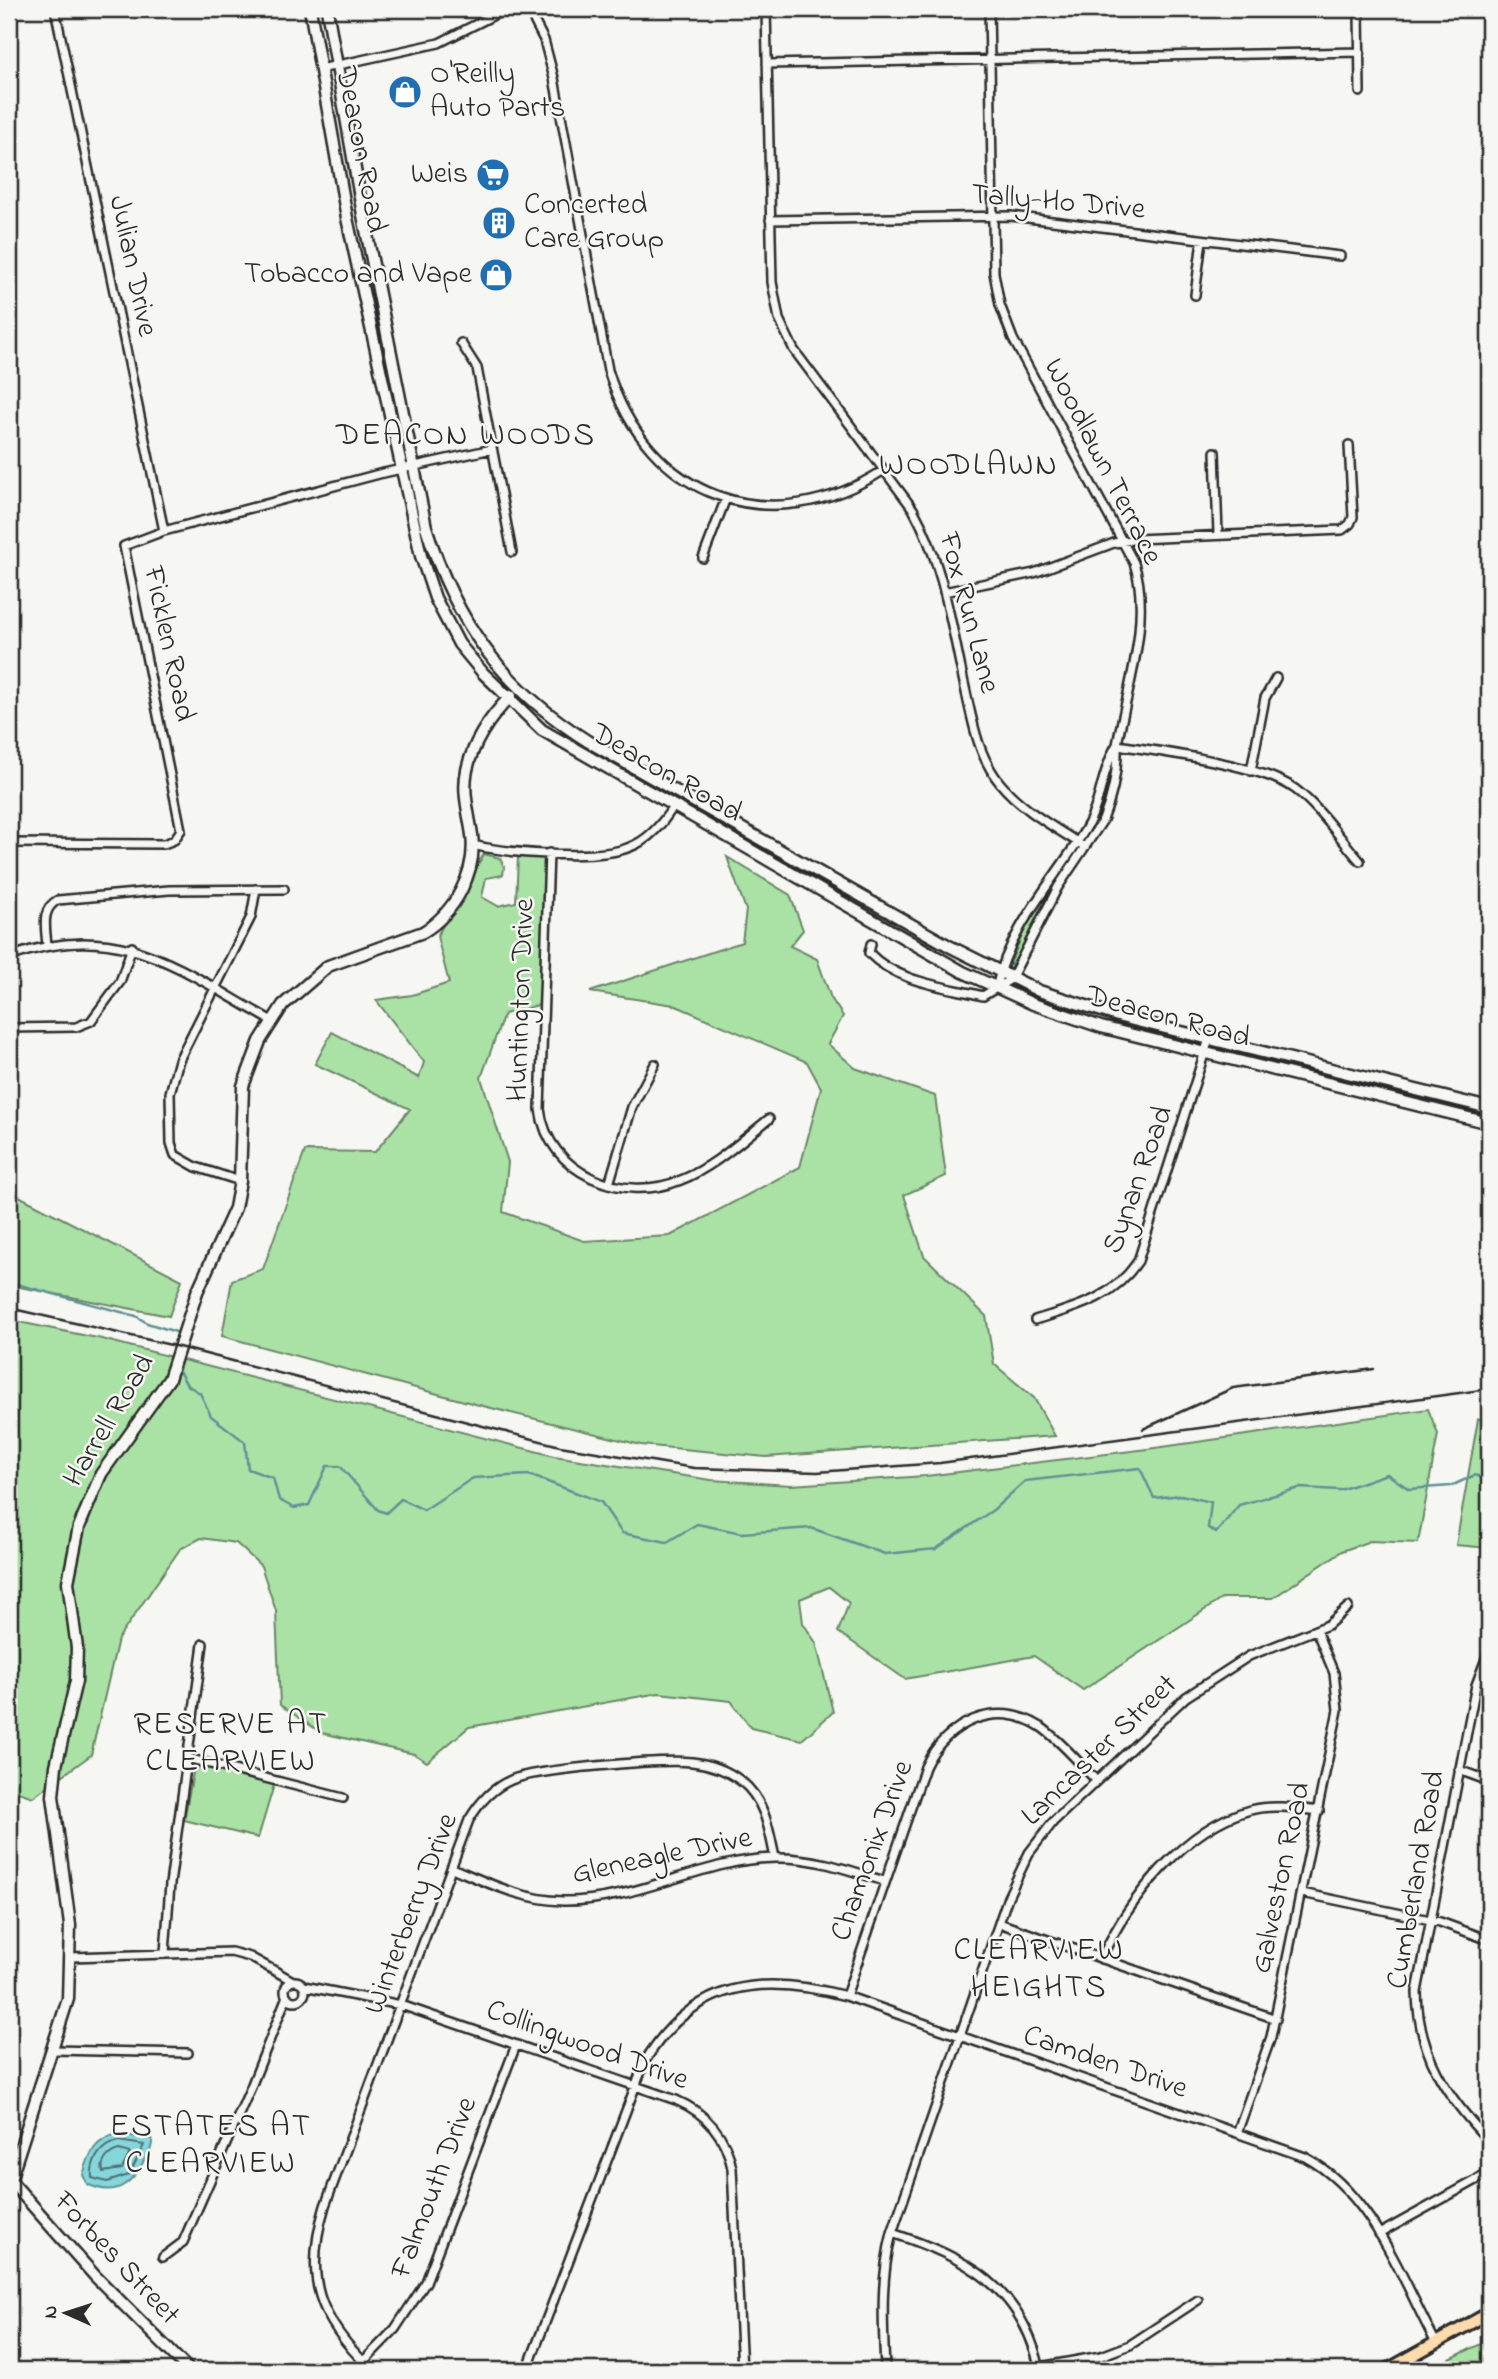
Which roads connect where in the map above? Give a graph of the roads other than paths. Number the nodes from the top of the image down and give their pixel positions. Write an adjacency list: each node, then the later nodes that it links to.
1 (55, 9): 30 (street, Julian Drive)
2 (310, 9): 15 (main road, Deacon Road)
3 (327, 9): 14 (main road, Deacon Road)
4 (506, 9): 14 (street)
5 (528, 9): 29 (street)
6 (766, 9): 13 (street, Fox Run Lane)
7 (989, 9): 11 (street, Woodlawn Terrace)
8 (1359, 9): 10 (street)
9 (1488, 9): 12 (street)
10 (1360, 52): 11 (street); 16 (street)
11 (990, 60): 13 (street); 17 (street, Woodlawn Terrace)
12 (1489, 60)
13 (767, 64): 18 (street, Fox Run Lane)
14 (335, 66): 15 (street); 26 (main road, Deacon Road)
15 (320, 69): 27 (main road, Deacon Road)
16 (1360, 92)
17 (993, 215): 18 (street, Tally-Ho Drive); 19 (street, Tally-Ho Drive); 32 (street, Woodlawn Terrace)
18 (770, 220): 28 (street, Fox Run Lane)
19 (1202, 240): 20 (street, Tally-Ho Drive); 21 (street)
20 (1340, 256)
21 (1195, 295)
22 (461, 343): 24 (street)
23 (1349, 445): 31 (street)
24 (492, 449): 26 (street, Ficklen Road); 33 (street)
25 (1215, 452): 31 (street)
26 (415, 467): 27 (street, Ficklen Road); 37 (main road, Deacon Road)
27 (401, 470): 30 (street, Ficklen Road); 38 (main road, Deacon Road)
28 (884, 470): 29 (street); 35 (street, Fox Run Lane)
29 (726, 498): 34 (street)
30 (164, 531): 43 (street, Ficklen Road)
31 (1218, 534): 32 (street)
32 (1123, 541): 35 (street); 39 (street, Woodlawn Terrace)
33 (512, 552)
34 (704, 558)
35 (944, 592): 42 (street, Fox Run Lane)
36 (1276, 678): 40 (street)
37 (518, 689): 38 (main road, Harrell Road); 54 (main road, Deacon Road)
38 (509, 699): 41 (main road, Deacon Road); 44 (main road, Harrell Road)
39 (1117, 745): 40 (street); 42 (street); 45 (street, Woodlawn Terrace)
40 (1251, 771): 47 (street)
41 (673, 807): 46 (street); 56 (main road, Deacon Road)
42 (1077, 841): 45 (street, Fox Run Lane); 54 (street)
43 (9, 843)
44 (472, 845): 46 (street); 58 (main road, Harrell Road)
45 (1085, 847): 55 (street, Woodlawn Terrace)
46 (549, 853): 67 (street, Huntington Drive)
47 (1360, 861)
48 (284, 889): 49 (street)
49 (256, 890): 51 (street); 57 (street)
50 (871, 944): 56 (street)
51 (47, 946): 52 (street); 53 (street)
52 (132, 947): 57 (street); 59 (street)
53 (9, 957)
54 (999, 973): 55 (main road, Deacon Road); 56 (street)
55 (1011, 979): 56 (street); 60 (main road, Deacon Road)
56 (996, 988): 61 (main road, Deacon Road)
57 (217, 990): 58 (street); 66 (street)
58 (272, 1021): 66 (main road, Harrell Road)
59 (9, 1028)
60 (1209, 1038): 61 (street, Synan Road); 63 (main road, Deacon Road)
61 (1206, 1054): 65 (main road, Deacon Road); 68 (street, Synan Road)
62 (655, 1063): 67 (street)
63 (1489, 1108)
64 (769, 1119): 67 (street, Huntington Drive)
65 (1489, 1123)
66 (240, 1181): 87 (main road, Harrell Road)
67 (609, 1184)
68 (1035, 1320)
69 (1348, 1607): 70 (street, Lancaster Street)
70 (1316, 1630): 75 (street, Lancaster Street); 78 (street, Galveston Road)
71 (203, 1644): 73 (street)
72 (1489, 1651): 74 (street, Cumberland Road)
73 (187, 1758): 77 (street); 86 (street)
74 (1459, 1770): 76 (street); 83 (street, Cumberland Road)
75 (1096, 1780): 81 (street, Chamonix Drive); 84 (street, Lancaster Street)
76 (1489, 1781)
77 (343, 1798)
78 (1320, 1811): 82 (street, Galveston Road); 88 (street)
79 (775, 1858): 80 (street, Gleneagle Drive); 80 (street, Winterberry Drive); 81 (street, Gleneagle Drive)
80 (452, 1868): 95 (street, Winterberry Drive)
81 (884, 1881): 93 (street, Chamonix Drive)
82 (1302, 1893): 83 (street); 97 (street, Galveston Road)
83 (1430, 1920): 85 (street); 104 (street, Cumberland Road)
84 (999, 1923): 88 (street); 98 (street, Lancaster Street)
85 (1489, 1940)
86 (165, 1953): 87 (street); 90 (street)
87 (71, 1957): 100 (main road, Harrell Road)
88 (1101, 1959): 97 (street)
89 (304, 1986): 90 (street, Collingwood Drive); 91 (street, Collingwood Drive); 92 (street)
90 (289, 1988): 94 (street); 96 (street)
91 (321, 1989): 92 (street); 95 (street, Collingwood Drive)
92 (304, 1995): 94 (street)
93 (846, 1996): 98 (street, Camden Drive); 102 (street, Camden Drive)
94 (294, 2001): 96 (street)
95 (401, 2005): 99 (street, Collingwood Drive); 113 (street, Winterberry Drive)
96 (282, 2008): 109 (street)
97 (1276, 2020): 103 (street, Galveston Road)
98 (960, 2036): 103 (street, Camden Drive); 107 (street, Lancaster Street)
99 (516, 2045): 102 (street, Collingwood Drive); 113 (street, Falmouth Drive)
100 (54, 2050): 101 (street); 106 (main road, Harrell Road)
101 (188, 2053)
102 (634, 2085): 114 (street, Camden Drive); 119 (street, Collingwood Drive)
103 (1237, 2133): 108 (street, Camden Drive)
104 (1489, 2141)
105 (1489, 2172): 108 (street)
106 (9, 2179): 116 (main road, Forbes Street)
107 (892, 2233): 115 (street); 120 (street, Lancaster Street)
108 (1379, 2234): 112 (street, Camden Drive)
109 (163, 2257)
110 (1198, 2300): 115 (street)
111 (1489, 2313): 112 (main road)
112 (1436, 2343): 121 (main road)
113 (363, 2362): 117 (street, Falmouth Drive); 118 (street, Winterberry Drive)
114 (531, 2369)
115 (1040, 2369)
116 (190, 2370)
117 (355, 2370)
118 (373, 2370)
119 (742, 2370)
120 (885, 2370)
121 (1387, 2370)

